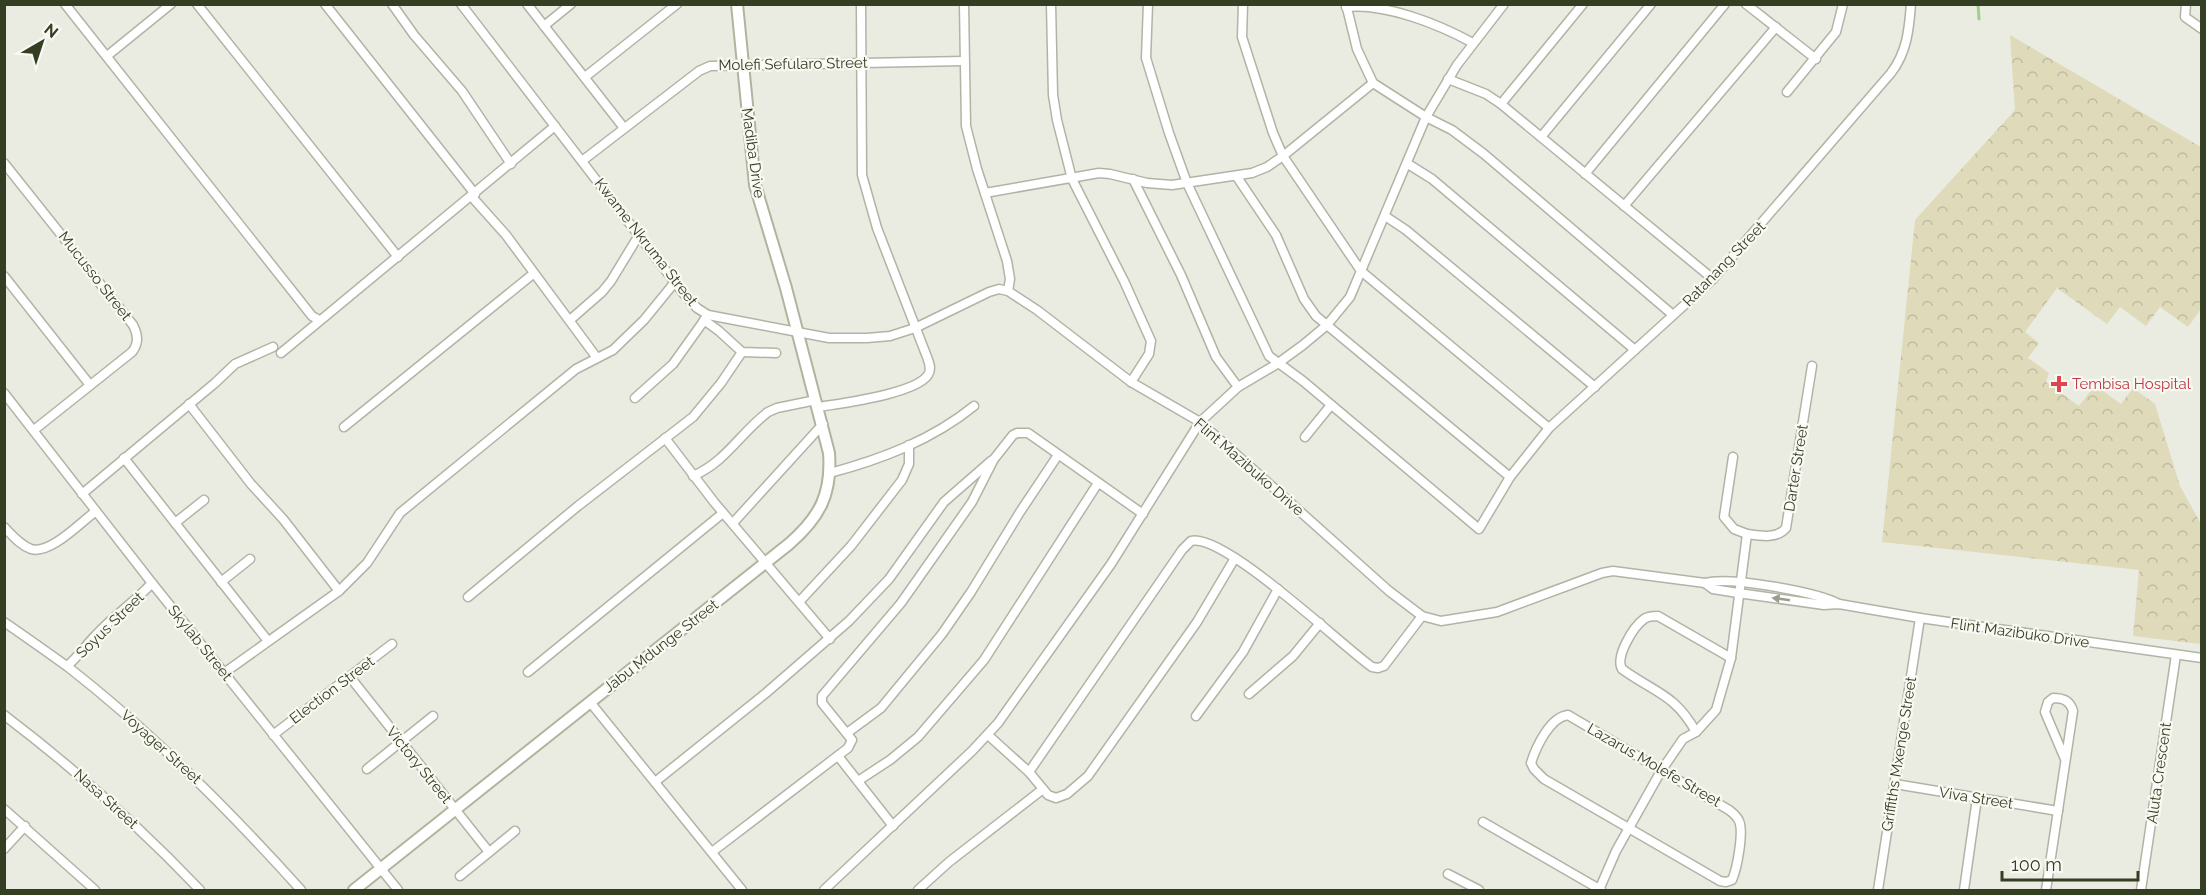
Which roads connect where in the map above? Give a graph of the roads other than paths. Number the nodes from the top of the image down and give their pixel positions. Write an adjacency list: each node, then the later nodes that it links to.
1 (65, 4): 29 (street)
2 (171, 4): 29 (street)
3 (197, 4): 58 (street)
4 (325, 4): 54 (street)
5 (392, 4): 46 (street)
6 (461, 4): 40 (street, Kwame Nkruma Street)
7 (527, 4): 25 (street)
8 (571, 4): 25 (street)
9 (677, 4): 34 (street)
10 (737, 4): 33 (street, Madiba Drive)
11 (861, 4): 32 (street)
12 (964, 4): 31 (street)
13 (1051, 4): 50 (street)
14 (1148, 4): 52 (street)
15 (1243, 4): 43 (street)
16 (1504, 4): 28 (street)
17 (1583, 4): 38 (street)
18 (1651, 4): 42 (street)
19 (1725, 4): 48 (street)
20 (1746, 4): 26 (street)
21 (1843, 4): 30 (street)
22 (1911, 4): 62 (street, Ratanang Street)
23 (2186, 4): 27 (street)
24 (1346, 6): 28 (street); 36 (street)
25 (544, 26): 34 (street)
26 (1776, 27): 30 (street); 55 (street)
27 (2202, 29)
28 (1473, 44): 35 (street)
29 (107, 56): 67 (street)
30 (1816, 59): 37 (street)
31 (964, 60): 32 (street, Molefi Sefularo Street); 53 (street)
32 (862, 63): 33 (street, Molefi Sefularo Street); 70 (street)
33 (743, 65): 41 (street, Molefi Sefularo Street); 71 (street, Madiba Drive)
34 (585, 76): 41 (street)
35 (1448, 79): 38 (street); 39 (street)
36 (1373, 83): 39 (street); 43 (street)
37 (1787, 92)
38 (1502, 104): 42 (street)
39 (1426, 117): 47 (street); 65 (street)
40 (555, 126): 44 (street, Kwame Nkruma Street); 46 (street)
41 (624, 128): 44 (street, Molefi Sefularo Street)
42 (1541, 137): 48 (street)
43 (1283, 156): 49 (street); 59 (street)
44 (582, 160): 57 (street, Kwame Nkruma Street)
45 (4, 163): 81 (street, Mucusso Street)
46 (512, 164): 54 (street)
47 (1408, 164): 56 (street); 73 (street)
48 (1585, 174): 55 (street)
49 (1237, 177): 52 (street); 69 (street)
50 (1072, 179): 51 (street); 53 (street); 80 (street)
51 (1133, 179): 52 (street); 82 (street)
52 (1187, 183): 78 (street)
53 (985, 193): 64 (street)
54 (474, 195): 58 (street); 60 (street)
55 (1624, 206): 62 (street)
56 (1385, 216): 59 (street); 83 (street)
57 (639, 235): 63 (street, Kwame Nkruma Street); 68 (street)
58 (398, 257): 67 (street)
59 (1361, 271): 69 (street); 93 (street)
60 (533, 274): 68 (street); 92 (street)
61 (4, 276): 81 (street)
62 (1713, 279): 65 (street, Ratanang Street)
63 (675, 282): 66 (street, Kwame Nkruma Street); 77 (street)
64 (1008, 291): 70 (street, Kwame Nkruma Street); 80 (street, Flint Mazibuko Drive)
65 (1673, 315): 73 (street, Ratanang Street)
66 (706, 318): 71 (street, Kwame Nkruma Street); 74 (street); 85 (street)
67 (319, 320): 76 (street)
68 (570, 320): 77 (street)
69 (1326, 325): 78 (street); 104 (street)
70 (915, 328): 71 (street, Kwame Nkruma Street); 86 (street)
71 (798, 333): 86 (street, Jabu Mdunge Street)
72 (273, 346): 87 (street)
73 (1635, 350): 83 (street, Ratanang Street)
74 (742, 352): 75 (street); 96 (street)
75 (776, 352)
76 (281, 353)
77 (597, 358): 123 (street)
78 (1277, 363): 82 (street); 88 (street)
79 (1812, 366): 114 (street, Darter Street)
80 (1131, 382): 90 (street, Flint Mazibuko Drive)
81 (90, 385): 94 (street, Mucusso Street)
82 (1238, 387): 90 (street)
83 (1595, 387): 93 (street, Ratanang Street)
84 (4, 393): 94 (street, Skylab Street)
85 (635, 398)
86 (817, 403): 91 (street, Jabu Mdunge Street); 103 (street)
87 (189, 404): 100 (street); 123 (street)
88 (1331, 405): 95 (street); 104 (street, Ratanang Street)
89 (974, 406): 97 (street)
90 (1200, 422): 110 (street); 128 (street, Flint Mazibuko Drive)
91 (823, 424): 102 (street, Jabu Mdunge Street); 112 (street)
92 (344, 427)
93 (1549, 428): 104 (street, Ratanang Street)
94 (34, 430): 106 (street, Skylab Street)
95 (1305, 437)
96 (665, 438): 103 (street); 125 (street)
97 (909, 445): 102 (street); 126 (street)
98 (1058, 455): 101 (street); 105 (street); 148 (street)
99 (1733, 457): 114 (street)
100 (124, 458): 106 (street); 111 (street)
101 (994, 459): 132 (street); 148 (street)
102 (830, 473): 117 (street, Jabu Mdunge Street)
103 (693, 476): 109 (street)
104 (1510, 477)
105 (1098, 483): 110 (street); 157 (street)
106 (82, 494): 108 (street, Skylab Street)
107 (204, 500): 111 (street)
108 (96, 511): 113 (street); 120 (street, Skylab Street)
109 (723, 513): 112 (street); 139 (street)
110 (1143, 514): 150 (street)
111 (175, 523): 119 (street)
112 (733, 523): 117 (street)
113 (4, 527)
114 (1748, 534): 118 (street)
115 (1235, 558): 122 (street); 156 (street); 160 (street)
116 (250, 559): 119 (street)
117 (767, 562): 126 (street); 143 (street, Jabu Mdunge Street)
118 (1740, 581): 121 (street, Flint Mazibuko Drive); 124 (street); 127 (street, Flint Mazibuko Drive)
119 (221, 582): 133 (street)
120 (152, 583): 138 (street, Soyus Street); 140 (street, Skylab Street)
121 (1705, 583): 124 (street, Flint Mazibuko Drive); 128 (street, Flint Mazibuko Drive)
122 (1278, 589): 131 (street); 146 (street)
123 (339, 591): 133 (street)
124 (1738, 593): 127 (street, Flint Mazibuko Drive, one-way to 124); 136 (street)
125 (468, 597)
126 (799, 602): 132 (street)
127 (1839, 604): 129 (street, Flint Mazibuko Drive)
128 (1422, 616): 131 (street)
129 (1920, 618): 135 (street, Flint Mazibuko Drive); 159 (street, Griffiths Mxenge Street)
130 (4, 622): 138 (street, Voyager Street)
131 (1320, 623): 142 (street)
132 (830, 639): 158 (street)
133 (268, 641): 140 (street)
134 (392, 644): 141 (street, Election Street)
135 (2176, 655): 137 (street, Flint Mazibuko Drive); 189 (street, Aluta Crescent)
136 (1731, 658): 147 (street); 147 (street)
137 (2202, 658)
138 (66, 666): 179 (street, Voyager Street)
139 (528, 672)
140 (224, 673): 149 (street, Skylab Street)
141 (350, 677): 149 (street, Election Street); 151 (street, Victory Street)
142 (1249, 694)
143 (590, 702): 158 (street); 163 (street, Jabu Mdunge Street)
144 (4, 716): 178 (street, Nasa Street)
145 (433, 716): 151 (street)
146 (1196, 716)
147 (1696, 732): 155 (street)
148 (847, 733): 152 (street)
149 (273, 735): 173 (street, Skylab Street)
150 (988, 735): 156 (street); 167 (street)
151 (401, 742): 154 (street); 163 (street, Victory Street)
152 (838, 756): 157 (street); 172 (street)
153 (2066, 759): 153 (street); 164 (street)
154 (367, 769)
155 (1660, 771): 168 (street); 168 (street, Lazarus Molefe Street); 168 (street, Lazarus Molefe Street)
156 (1029, 772): 160 (street)
157 (858, 781): 167 (street)
158 (655, 782): 172 (street)
159 (1895, 784): 161 (street, Viva Street); 186 (street, Griffiths Mxenge Street)
160 (1043, 789): 184 (street)
161 (1977, 798): 164 (street, Viva Street); 187 (street)
162 (4, 809): 166 (street)
163 (455, 810): 171 (street, Victory Street); 173 (street, Jabu Mdunge Street)
164 (2058, 811): 188 (street)
165 (1483, 822): 176 (street)
166 (25, 826): 170 (street); 177 (street)
167 (893, 826): 183 (street)
168 (1629, 828): 176 (street)
169 (514, 831): 171 (street)
170 (4, 849)
171 (489, 852): 175 (street)
172 (712, 852): 182 (street)
173 (380, 869): 180 (street, Jabu Mdunge Street); 181 (street, Skylab Street)
174 (1448, 874): 185 (street)
175 (459, 876)
176 (1600, 890)
177 (95, 891)
178 (200, 891)
179 (301, 891)
180 (354, 891)
181 (398, 891)
182 (742, 891)
183 (824, 891)
184 (918, 891)
185 (1479, 891)
186 (1878, 891)
187 (1964, 891)
188 (2046, 891)
189 (2141, 891)

